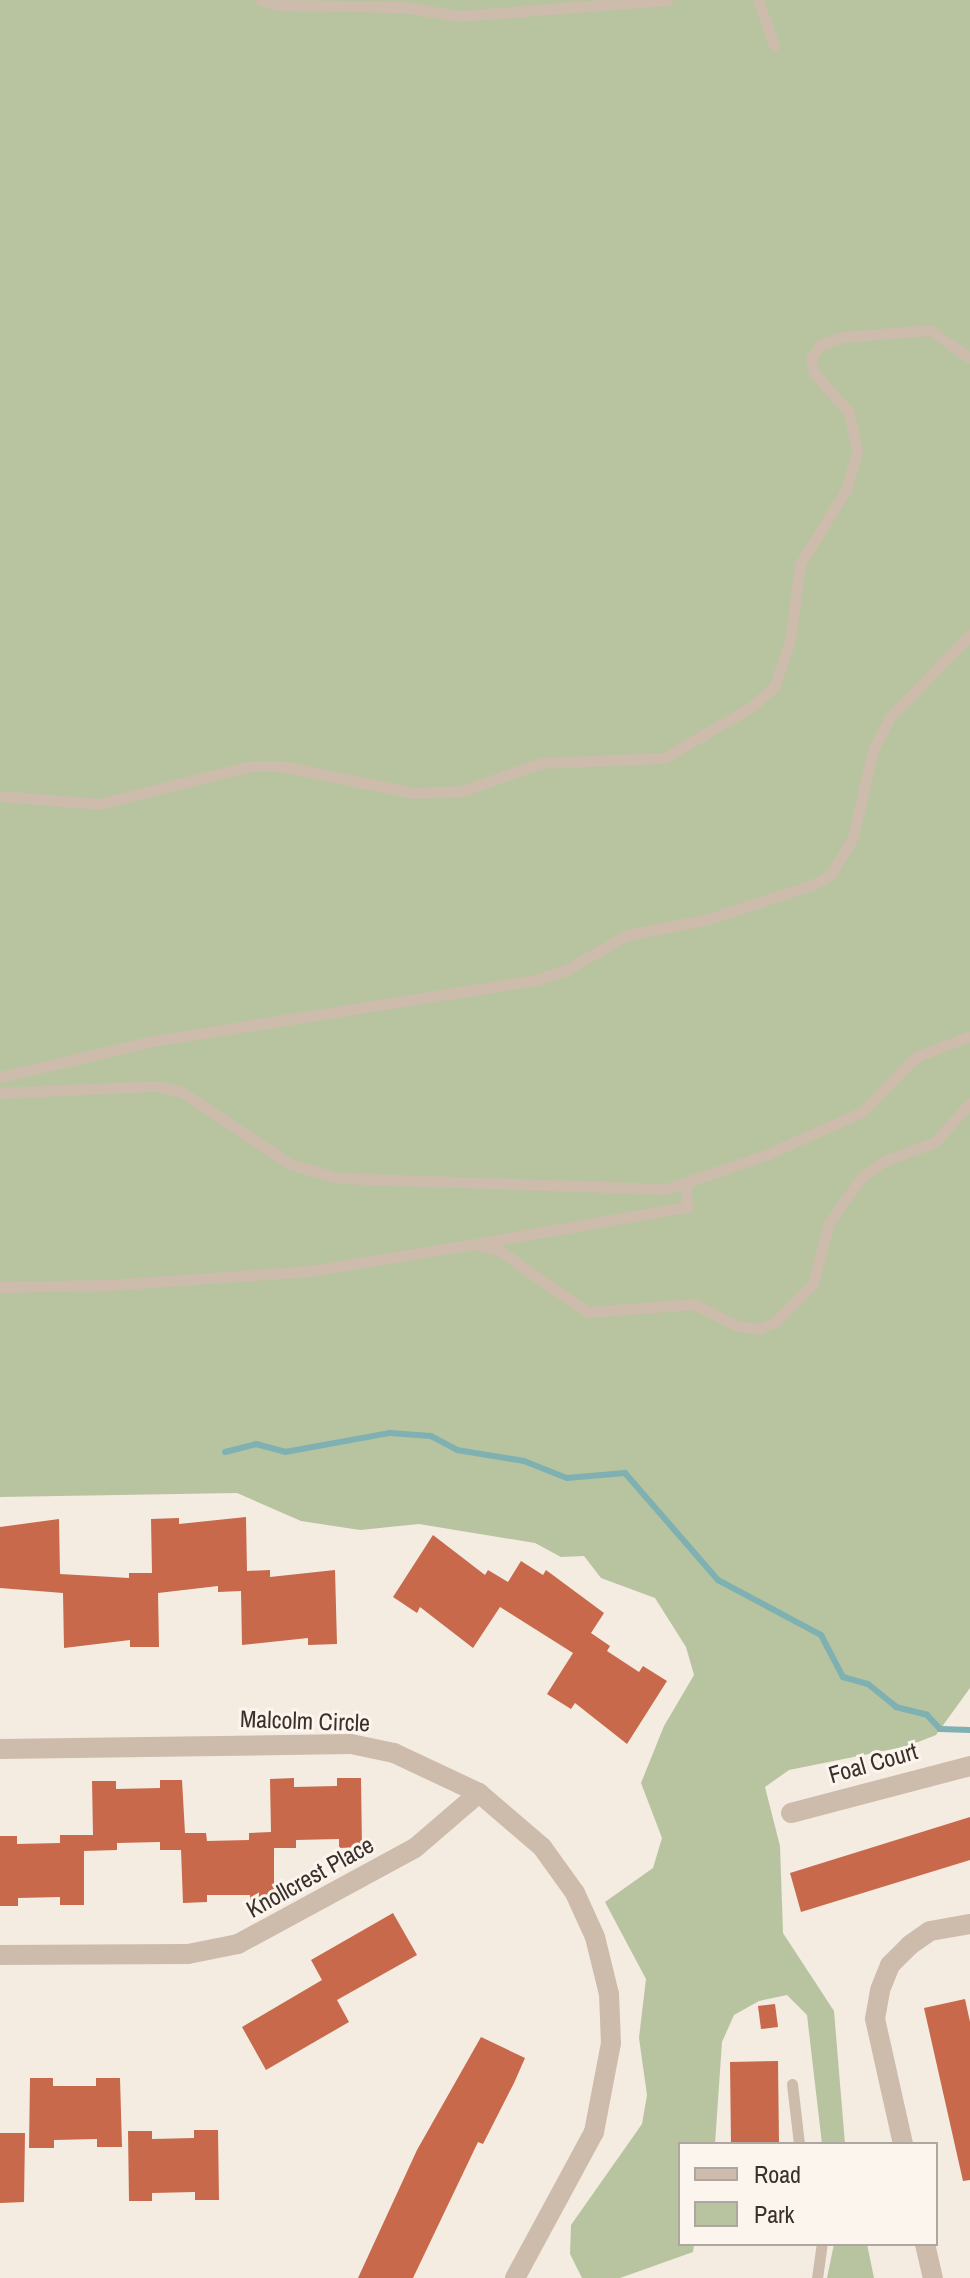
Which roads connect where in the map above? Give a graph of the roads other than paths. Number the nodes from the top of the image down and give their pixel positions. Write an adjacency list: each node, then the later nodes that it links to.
1 (261, 0): 2 (lane)
2 (667, 0)
3 (758, 0): 4 (lane)
4 (774, 45)
5 (970, 358): 7 (lane)
6 (970, 635): 9 (lane)
7 (0, 796)
8 (970, 1036): 12 (lane)
9 (0, 1077)
10 (0, 1093): 12 (lane)
11 (970, 1103): 13 (lane)
12 (686, 1185): 13 (lane)
13 (475, 1244): 14 (lane)
14 (0, 1287)
15 (0, 1749): 17 (street, Malcolm Circle)
16 (970, 1766): 18 (street, Foal Court)
17 (479, 1793): 20 (street, Knollcrest Place); 26 (street, Malcolm Circle)
18 (791, 1813)
19 (970, 1924): 23 (street)
20 (0, 1955)
21 (792, 2084): 22 (lane)
22 (799, 2142)
23 (903, 2142)
24 (822, 2246): 27 (lane)
25 (925, 2246): 28 (street)
26 (515, 2278)
27 (817, 2278)
28 (933, 2278)

